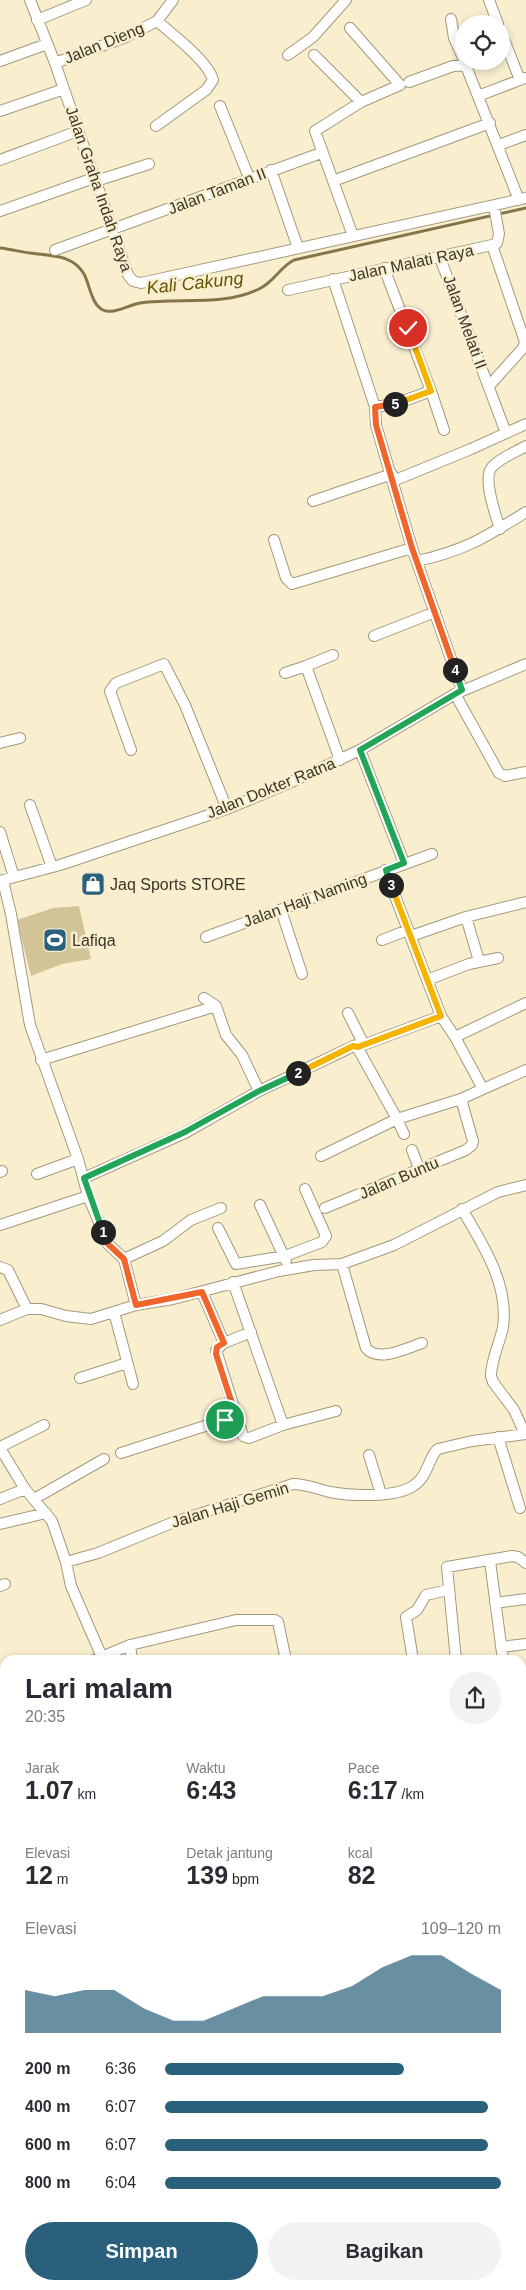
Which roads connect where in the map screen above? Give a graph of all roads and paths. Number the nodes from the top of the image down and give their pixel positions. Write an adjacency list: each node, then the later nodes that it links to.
1 (30, 0): 8 (street, Jalan Graha Indah Raya)
2 (86, 0): 8 (street)
3 (173, 0): 9 (street, Jalan Dieng)
4 (346, 0): 14 (street)
5 (489, 0): 6 (street)
6 (495, 15)
7 (451, 19): 11 (street)
8 (37, 20): 12 (street, Jalan Graha Indah Raya)
9 (157, 21): 17 (street, Jalan Dieng); 28 (street)
10 (350, 28): 21 (street)
11 (455, 40)
12 (47, 44): 16 (street); 17 (street, Jalan Graha Indah Raya)
13 (510, 52): 20 (street)
14 (288, 55)
15 (314, 55): 24 (street)
16 (0, 61)
17 (55, 63): 22 (street, Jalan Graha Indah Raya)
18 (455, 65): 21 (street)
19 (468, 70): 23 (street)
20 (522, 79): 23 (street)
21 (405, 84): 24 (street)
22 (64, 89): 26 (street); 29 (street, Jalan Graha Indah Raya)
23 (478, 96): 27 (street)
24 (360, 102): 32 (street)
25 (220, 106): 37 (street)
26 (0, 111)
27 (490, 123): 31 (street); 38 (street)
28 (156, 126)
29 (78, 131): 33 (street); 36 (street, Jalan Graha Indah Raya)
30 (526, 135): 31 (street)
31 (498, 145): 39 (street)
32 (321, 153): 35 (street, Jalan Taman II); 38 (street)
33 (0, 160)
34 (149, 164): 36 (street)
35 (271, 170): 37 (street, Jalan Taman II); 45 (street)
36 (95, 180): 41 (street); 42 (street, Jalan Graha Indah Raya)
37 (250, 180): 42 (street, Jalan Taman II)
38 (333, 182): 43 (street)
39 (522, 199): 40 (street, Jalan Graha Indah Raya)
40 (495, 209): 43 (street, Jalan Graha Indah Raya); 44 (street, Jalan Malati Raya)
41 (0, 211)
42 (113, 229): 45 (street, Jalan Graha Indah Raya); 46 (street, Jalan Taman II)
43 (353, 236): 45 (street, Jalan Graha Indah Raya)
44 (492, 245): 47 (street, Jalan Malati Raya); 51 (street)
45 (298, 248)
46 (55, 250)
47 (440, 258): 48 (street, Jalan Malati Raya); 51 (street, Jalan Melati II)
48 (384, 268): 49 (street, Jalan Malati Raya); 52 (street)
49 (333, 279): 50 (street, Jalan Malati Raya); 53 (street)
50 (288, 290)
51 (489, 386): 56 (street, Jalan Melati II)
52 (431, 391): 53 (street); 55 (street)
53 (375, 407): 58 (street)
54 (526, 424): 56 (street)
55 (444, 430)
56 (506, 433): 58 (street)
57 (526, 446): 61 (street)
58 (392, 478): 59 (street); 63 (street)
59 (313, 501)
60 (526, 512): 61 (street)
61 (500, 529): 64 (street)
62 (274, 540): 63 (street)
63 (412, 548): 64 (street)
64 (417, 560): 65 (street)
65 (435, 612): 66 (street); 71 (street)
66 (374, 636)
67 (334, 655): 69 (street)
68 (526, 664): 71 (street, Jalan Dokter Ratna)
69 (306, 666): 70 (street); 76 (street)
70 (285, 673)
71 (458, 692): 75 (street, Jalan Dokter Ratna); 77 (street)
72 (20, 738): 73 (street)
73 (0, 743)
74 (131, 750): 79 (street)
75 (360, 750): 76 (street, Jalan Dokter Ratna); 82 (street)
76 (340, 760): 79 (street, Jalan Dokter Ratna)
77 (526, 772)
78 (30, 805): 83 (street)
79 (227, 809): 83 (street, Jalan Dokter Ratna)
80 (0, 832): 85 (street)
81 (432, 854): 82 (street, Jalan Haji Naming)
82 (404, 863): 84 (street, Jalan Haji Naming)
83 (52, 867): 85 (street, Jalan Dokter Ratna)
84 (386, 870): 88 (street, Jalan Haji Naming); 90 (street)
85 (14, 877): 86 (street, Jalan Dokter Ratna)
86 (1, 881): 104 (street, Jalan Dokter Ratna)
87 (526, 902): 89 (street)
88 (281, 910): 91 (street, Jalan Haji Naming); 95 (street)
89 (466, 917): 90 (street); 94 (street)
90 (409, 933): 92 (street); 96 (street)
91 (206, 936)
92 (382, 940)
93 (498, 958): 94 (street)
94 (479, 962): 96 (street)
95 (302, 974)
96 (427, 980): 101 (street)
97 (204, 998): 99 (street)
98 (526, 1003): 102 (street)
99 (216, 1006): 104 (street); 107 (street)
100 (348, 1013): 103 (street)
101 (441, 1016): 102 (street); 103 (street)
102 (456, 1036): 106 (street)
103 (361, 1046): 107 (street); 109 (street)
104 (41, 1060): 113 (street, Jalan Dokter Ratna)
105 (526, 1070): 106 (street)
106 (483, 1088): 108 (street)
107 (259, 1091): 116 (street)
108 (460, 1099): 109 (street); 114 (street, Jalan Buntu)
109 (397, 1119): 110 (street); 112 (street)
110 (404, 1134)
111 (412, 1150): 114 (street)
112 (322, 1156)
113 (78, 1159): 115 (street); 116 (street, Jalan Dokter Ratna)
114 (419, 1168): 122 (street, Jalan Buntu)
115 (37, 1174)
116 (84, 1178): 119 (street, Jalan Dokter Ratna)
117 (526, 1185): 123 (street)
118 (305, 1190): 126 (street)
119 (88, 1196): 124 (street); 127 (street, Jalan Dokter Ratna)
120 (260, 1206): 126 (street)
121 (221, 1208): 127 (street)
122 (325, 1208)
123 (462, 1209): 128 (street); 147 (street)
124 (0, 1226)
125 (218, 1228): 126 (street)
126 (285, 1256): 130 (street)
127 (124, 1259): 133 (street, Jalan Dokter Ratna)
128 (342, 1264): 130 (street); 139 (street)
129 (0, 1267): 134 (street)
130 (289, 1269): 131 (street)
131 (238, 1279): 132 (street); 137 (street)
132 (202, 1292): 133 (street); 138 (street)
133 (136, 1305): 135 (street)
134 (27, 1309): 135 (street); 136 (street)
135 (114, 1312): 140 (street)
136 (0, 1320)
137 (251, 1332): 138 (street); 146 (street)
138 (224, 1343): 144 (street)
139 (422, 1343)
140 (127, 1363): 141 (street); 142 (street)
141 (80, 1378)
142 (133, 1384)
143 (336, 1411): 146 (street)
144 (236, 1416): 146 (street); 150 (street)
145 (44, 1425): 149 (street)
146 (283, 1425)
147 (526, 1434): 148 (street, Jalan Haji Gemin)
148 (498, 1437): 154 (street, Jalan Haji Gemin); 157 (street)
149 (0, 1447): 153 (street)
150 (121, 1453)
151 (369, 1455): 154 (street)
152 (104, 1459): 156 (street)
153 (25, 1489): 155 (street); 156 (street)
154 (381, 1494): 161 (street, Jalan Haji Gemin)
155 (0, 1499)
156 (34, 1499): 158 (street)
157 (520, 1508)
158 (46, 1513): 159 (street); 161 (street)
159 (0, 1524)
160 (490, 1561): 162 (street); 163 (street); 165 (street)
161 (66, 1562): 169 (street)
162 (526, 1563)
163 (448, 1590): 173 (street); 174 (street)
164 (526, 1599): 165 (street)
165 (495, 1603): 168 (street)
166 (526, 1644): 168 (street)
167 (130, 1645): 170 (street); 171 (street); 172 (street)
168 (502, 1647): 175 (street)
169 (97, 1655)
170 (105, 1655)
171 (131, 1655)
172 (285, 1655)
173 (412, 1655)
174 (455, 1655)
175 (503, 1655)

